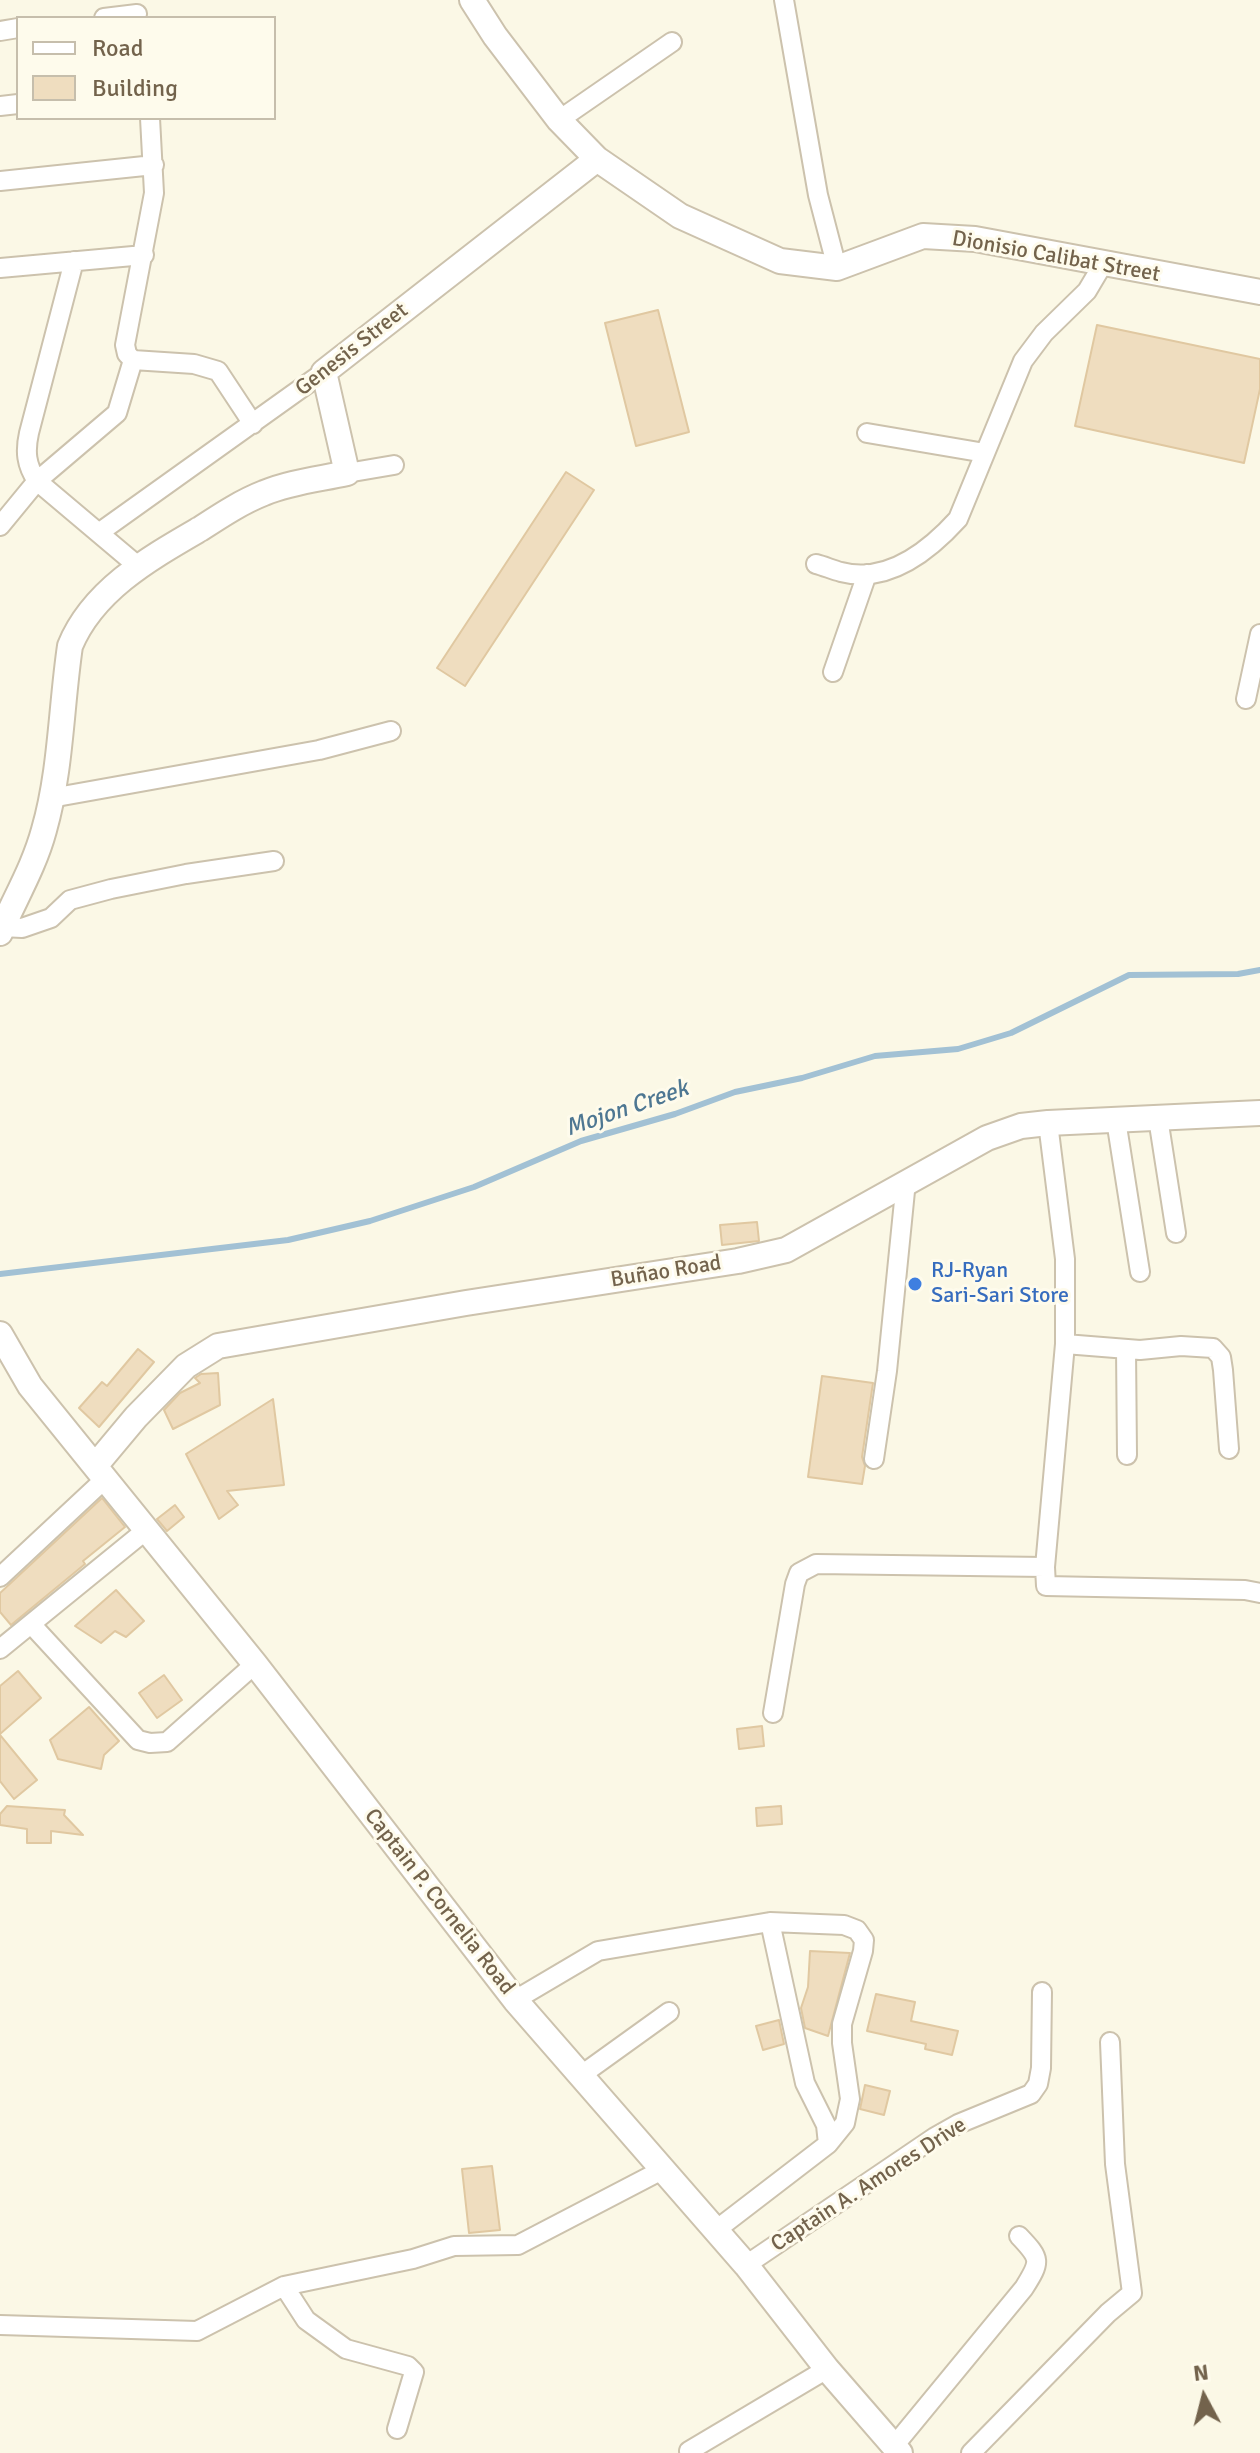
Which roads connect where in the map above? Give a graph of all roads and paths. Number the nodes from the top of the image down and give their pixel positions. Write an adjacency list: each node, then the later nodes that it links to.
1 (472, 0): 7 (street, Dionisio Calibat Street)
2 (784, 0): 15 (street)
3 (137, 11): 4 (street)
4 (113, 16)
5 (672, 42): 7 (street)
6 (150, 120): 9 (street)
7 (559, 120): 8 (street, Dionisio Calibat Street)
8 (597, 159): 15 (street, Dionisio Calibat Street); 18 (street, Genesis Street)
9 (154, 165): 10 (street); 11 (street)
10 (0, 181)
11 (144, 255): 12 (street); 17 (street)
12 (74, 261): 14 (street); 24 (street)
13 (1103, 264): 15 (street, Dionisio Calibat Street); 16 (street, Dionisio Calibat Street); 21 (street)
14 (0, 268)
15 (837, 268)
16 (1260, 292)
17 (133, 360): 19 (street); 24 (street)
18 (324, 372): 19 (street, Genesis Street); 23 (street)
19 (253, 424): 26 (street, Genesis Street)
20 (867, 433): 21 (street)
21 (985, 453): 29 (street)
22 (394, 465): 23 (street)
23 (347, 473): 28 (street)
24 (37, 481): 25 (street); 26 (street)
25 (0, 526)
26 (100, 532): 28 (street)
27 (816, 564): 29 (street)
28 (139, 567): 34 (street)
29 (867, 574): 31 (street)
30 (1260, 634): 32 (street)
31 (833, 672)
32 (1246, 699)
33 (391, 731): 34 (street)
34 (51, 798): 36 (street)
35 (274, 861): 36 (street)
36 (4, 918)
37 (1260, 1113): 38 (street, Buñao Road)
38 (1158, 1118): 39 (street, Buñao Road); 42 (street)
39 (1116, 1120): 40 (street, Buñao Road); 43 (street)
40 (1048, 1123): 41 (street, Buñao Road); 45 (street)
41 (906, 1181): 49 (street); 50 (street, Buñao Road)
42 (1176, 1233)
43 (1140, 1272)
44 (0, 1334): 50 (street, Captain P. Cornelia Road)
45 (1065, 1344): 46 (street); 52 (street)
46 (1126, 1349): 47 (street); 48 (street)
47 (1229, 1449)
48 (1127, 1455)
49 (874, 1459)
50 (100, 1473): 51 (street, Captain P. Cornelia Road); 53 (street)
51 (145, 1531): 55 (street); 57 (street, Captain P. Cornelia Road)
52 (1045, 1567): 54 (street); 58 (street)
53 (0, 1577)
54 (1260, 1593)
55 (31, 1624): 56 (street); 57 (street)
56 (0, 1649)
57 (255, 1664): 61 (street, Captain P. Cornelia Road)
58 (773, 1713)
59 (770, 1922): 61 (street); 65 (street); 65 (street)
60 (1042, 1992): 69 (street, Captain A. Amores Drive)
61 (515, 2000): 64 (street, Captain P. Cornelia Road)
62 (669, 2012): 64 (street)
63 (1110, 2042): 76 (street)
64 (580, 2076): 66 (street, Captain P. Cornelia Road)
65 (828, 2144): 67 (street)
66 (662, 2170): 67 (street, Captain P. Cornelia Road); 70 (street)
67 (716, 2230): 69 (street, Captain P. Cornelia Road)
68 (1019, 2236): 74 (street)
69 (746, 2265): 72 (street, Captain P. Cornelia Road)
70 (284, 2286): 71 (street); 73 (street)
71 (0, 2325)
72 (827, 2369): 74 (street, Captain P. Cornelia Road); 75 (street)
73 (397, 2429)
74 (897, 2450)
75 (689, 2451)
76 (971, 2453)

